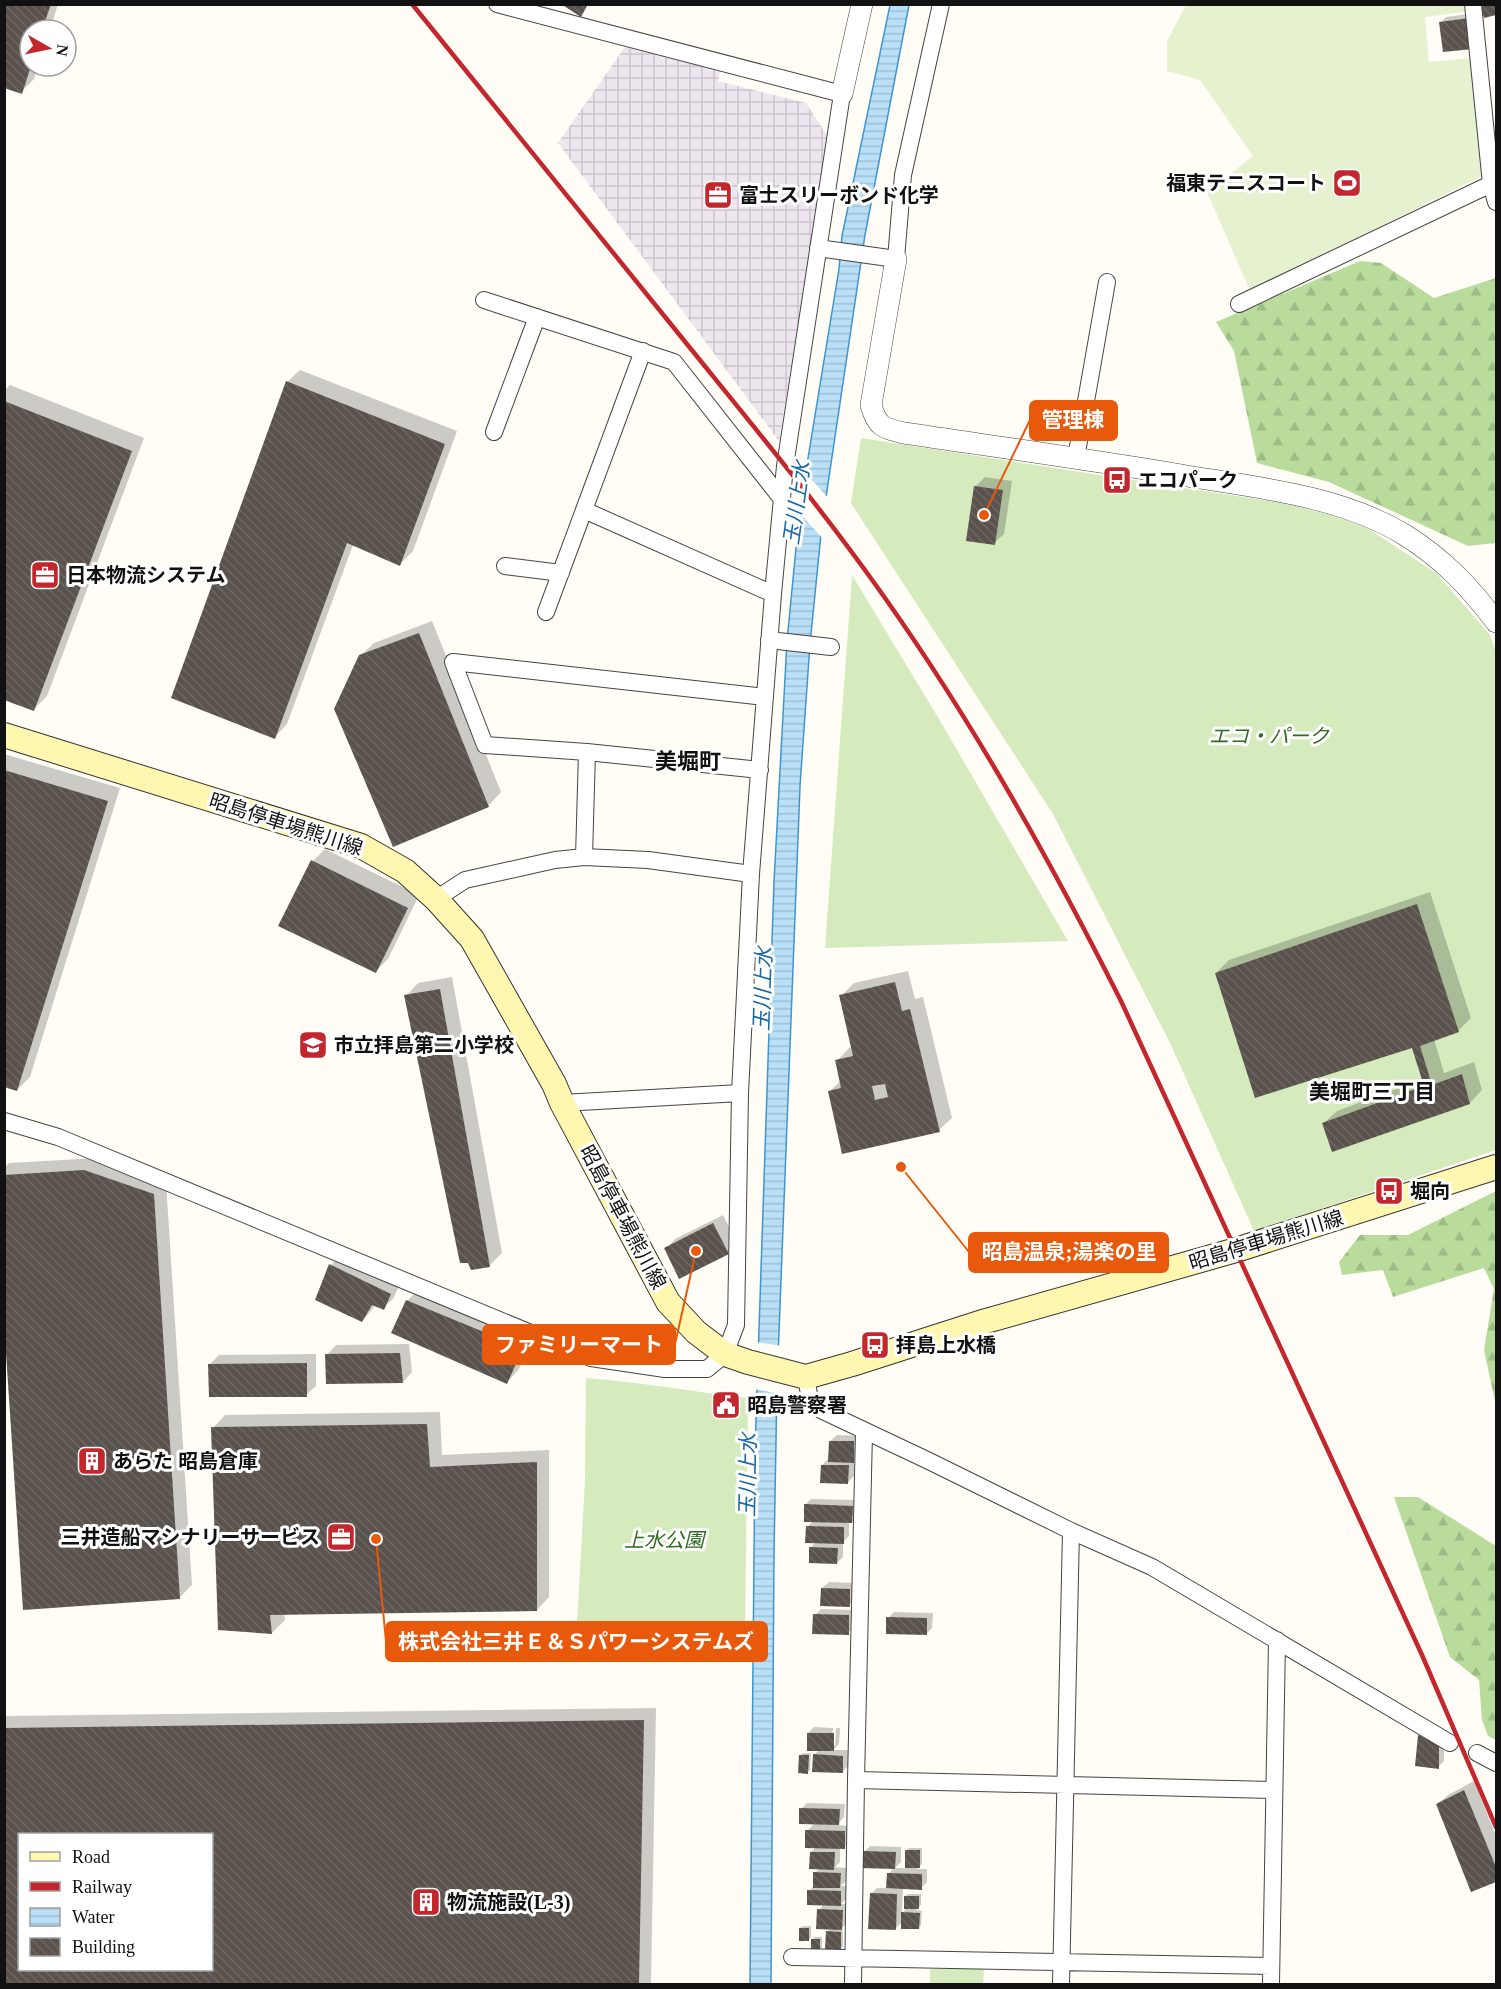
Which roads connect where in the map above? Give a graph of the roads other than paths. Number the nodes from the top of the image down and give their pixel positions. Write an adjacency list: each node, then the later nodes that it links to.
1 (497, 4): 5 (street)
2 (861, 4): 5 (street)
3 (941, 4): 9 (street)
4 (1473, 4): 6 (street)
5 (842, 94): 8 (street)
6 (1491, 184): 7 (street); 12 (street)
7 (1497, 202)
8 (819, 248): 9 (street); 17 (street)
9 (890, 259): 16 (street)
10 (1107, 282): 16 (street)
11 (484, 300): 13 (street)
12 (1239, 304)
13 (537, 317): 14 (street); 15 (street)
14 (643, 351): 17 (street); 18 (street)
15 (494, 432)
16 (1076, 458): 23 (street)
17 (781, 498): 21 (street)
18 (584, 510): 20 (street); 21 (street)
19 (505, 566): 20 (street)
20 (561, 573): 22 (street)
21 (773, 594): 24 (street)
22 (546, 612)
23 (1497, 622)
24 (769, 640): 25 (street); 26 (street)
25 (831, 647)
26 (765, 697): 28 (street); 29 (street)
27 (4, 735): 32 (main road, 昭島停車場熊川線)
28 (587, 752): 29 (street); 30 (street)
29 (760, 770): 31 (street)
30 (584, 856): 31 (street); 32 (street)
31 (751, 874): 33 (street)
32 (436, 899): 34 (main road, 昭島停車場熊川線)
33 (740, 1093): 34 (street); 37 (street)
34 (562, 1103): 37 (main road, 昭島停車場熊川線)
35 (4, 1121): 37 (street)
36 (1497, 1167): 38 (main road, 昭島停車場熊川線)
37 (725, 1354): 38 (main road, 昭島停車場熊川線)
38 (795, 1374): 39 (street)
39 (864, 1432): 40 (street); 45 (street)
40 (1071, 1531): 41 (street); 46 (street)
41 (1277, 1640): 42 (street); 47 (street)
42 (1450, 1743)
43 (1477, 1753): 44 (street)
44 (1497, 1763)
45 (856, 1780): 46 (street); 49 (street)
46 (1066, 1785): 47 (street); 50 (street)
47 (1274, 1790): 51 (street)
48 (792, 1957): 49 (street)
49 (854, 1958): 50 (street); 52 (street)
50 (1062, 1962): 51 (street); 53 (street)
51 (1271, 1966): 54 (street)
52 (853, 1984)
53 (1061, 1984)
54 (1271, 1984)

